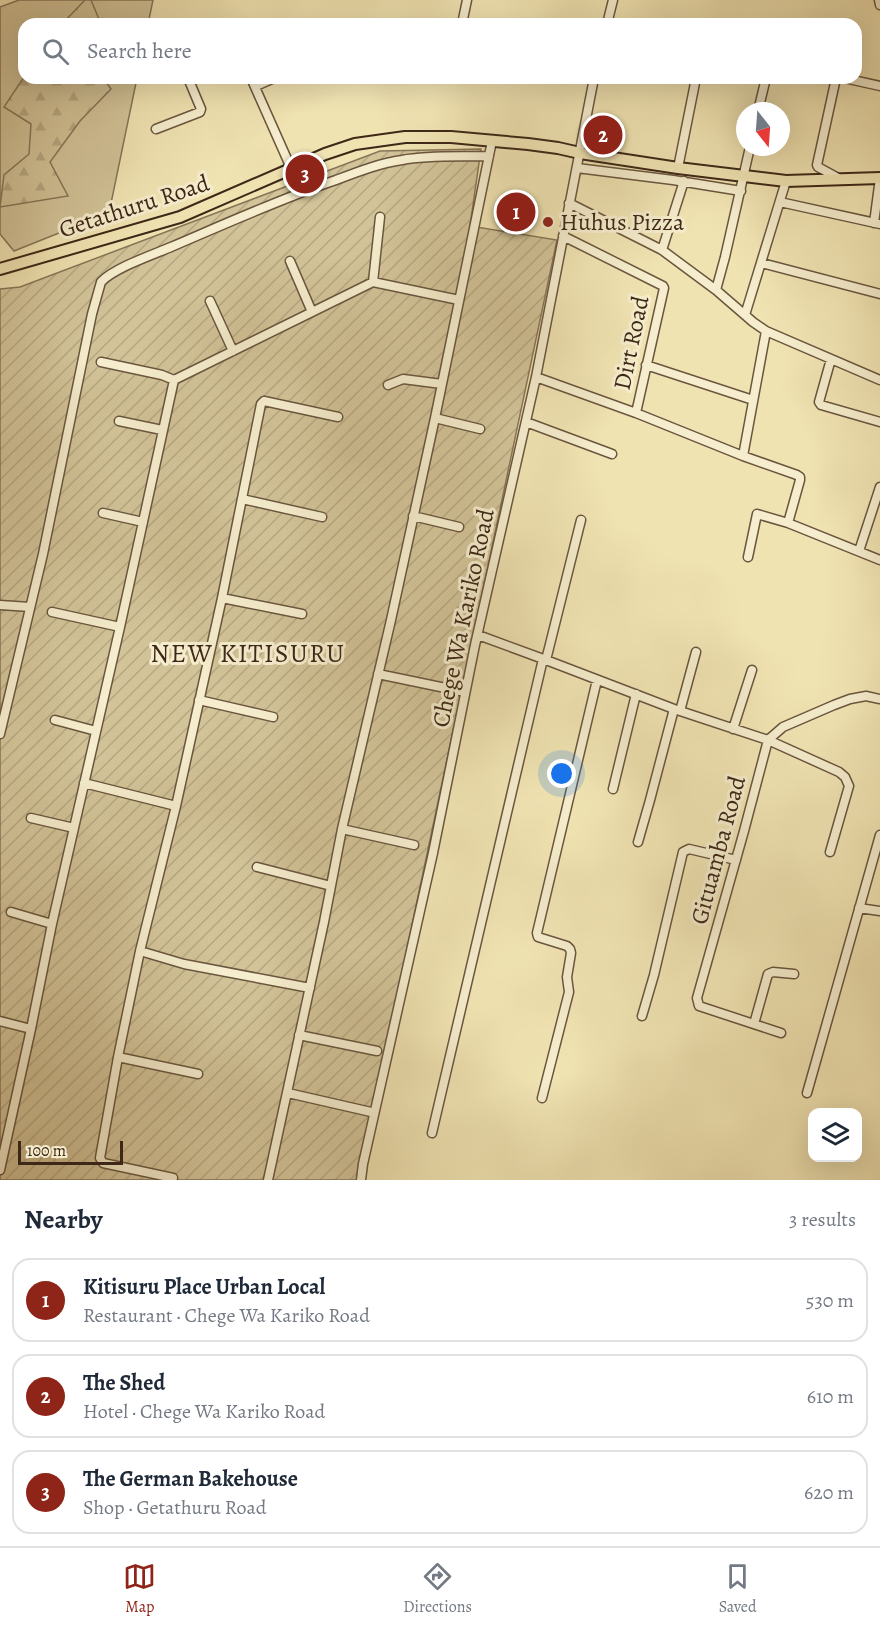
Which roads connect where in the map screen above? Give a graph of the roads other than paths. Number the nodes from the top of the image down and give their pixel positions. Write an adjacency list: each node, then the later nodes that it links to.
1 (467, 0): 5 (street)
2 (613, 0): 6 (street)
3 (879, 0): 4 (street)
4 (880, 5)
5 (463, 18)
6 (608, 18)
7 (862, 82): 14 (street)
8 (191, 84): 16 (street)
9 (254, 84): 21 (street)
10 (593, 84): 18 (street, Chege Wa Kariko Road)
11 (695, 84): 23 (street)
12 (765, 84): 15 (street)
13 (835, 84): 26 (street)
14 (880, 86)
15 (760, 102)
16 (156, 129)
17 (492, 141): 18 (main road, Getathuru Road); 19 (street); 21 (main road, Getathuru Road)
18 (580, 153): 22 (street, Chege Wa Kariko Road); 23 (main road, Getathuru Road)
19 (489, 156): 42 (street); 81 (street)
20 (748, 156): 24 (street)
21 (291, 168): 38 (main road, Getathuru Road)
22 (577, 168): 27 (street); 31 (street, Chege Wa Kariko Road)
23 (678, 168): 24 (main road, Getathuru Road)
24 (744, 175): 28 (main road, Getathuru Road); 29 (street)
25 (880, 178): 26 (main road, Getathuru Road); 33 (street)
26 (840, 179): 28 (main road, Getathuru Road)
27 (684, 181): 29 (street); 35 (street)
28 (786, 181): 30 (street)
29 (741, 190): 40 (street)
30 (780, 202): 33 (street); 37 (street)
31 (569, 203): 34 (street, Chege Wa Kariko Road); 35 (street)
32 (380, 217): 39 (street)
33 (877, 223)
34 (563, 236): 50 (street, Dirt Road); 51 (street, Chege Wa Kariko Road)
35 (662, 250): 40 (street)
36 (290, 261): 44 (street)
37 (762, 263): 41 (street); 45 (street)
38 (0, 269)
39 (373, 282): 42 (street); 44 (street)
40 (716, 290): 45 (street)
41 (880, 294)
42 (459, 300): 54 (street)
43 (210, 301): 47 (street)
44 (312, 312): 47 (street)
45 (745, 315): 46 (street)
46 (766, 331): 48 (street); 56 (street)
47 (233, 351): 52 (street)
48 (831, 359): 53 (street); 62 (street)
49 (101, 362): 52 (street)
50 (646, 365): 56 (street); 57 (street, Dirt Road)
51 (536, 377): 57 (street); 61 (street, Chege Wa Kariko Road)
52 (174, 380): 64 (street)
53 (880, 380)
54 (442, 384): 55 (street); 59 (street)
55 (388, 385)
56 (753, 400): 66 (street)
57 (636, 413): 66 (street)
58 (338, 417): 68 (street)
59 (435, 418): 63 (street); 71 (street)
60 (119, 421): 64 (street)
61 (526, 422): 65 (street); 85 (street, Chege Wa Kariko Road)
62 (880, 422)
63 (480, 429)
64 (162, 430): 73 (street)
65 (612, 454)
66 (743, 456): 74 (street)
67 (880, 490): 76 (street)
68 (243, 499): 70 (street); 79 (street)
69 (103, 513): 73 (street)
70 (322, 516)
71 (413, 516): 75 (street); 89 (street)
72 (581, 520): 87 (street)
73 (143, 522): 84 (street)
74 (788, 523): 76 (street); 77 (street)
75 (459, 527)
76 (859, 551): 78 (street)
77 (748, 556)
78 (880, 560)
79 (222, 598): 83 (street); 94 (street)
80 (0, 605): 81 (street)
81 (30, 607): 100 (street)
82 (52, 612): 84 (street)
83 (302, 614)
84 (120, 627): 99 (street)
85 (478, 635): 87 (street); 139 (street, Chege Wa Kariko Road)
86 (696, 652): 95 (street)
87 (545, 659): 90 (street); 135 (street)
88 (752, 670): 98 (street)
89 (378, 674): 91 (street); 107 (street)
90 (597, 680): 92 (street); 133 (street)
91 (460, 691)
92 (636, 694): 95 (street); 103 (street)
93 (880, 699): 101 (street)
94 (199, 700): 96 (street); 104 (street)
95 (677, 710): 98 (street); 109 (street)
96 (273, 717)
97 (55, 720): 99 (street)
98 (733, 729): 101 (street)
99 (96, 731): 102 (street)
100 (0, 734)
101 (768, 740): 111 (street); 112 (street, Gituamba Road)
102 (84, 783): 104 (street); 106 (street)
103 (613, 789)
104 (176, 806): 119 (street)
105 (31, 818): 106 (street)
106 (74, 828): 118 (street)
107 (342, 829): 110 (street); 114 (street)
108 (880, 835): 115 (street)
109 (638, 842)
110 (414, 845)
111 (830, 852)
112 (736, 860): 122 (street); 124 (street, Gituamba Road)
113 (257, 867): 114 (street)
114 (331, 886): 121 (street)
115 (859, 908): 116 (street); 132 (street)
116 (880, 911)
117 (10, 912): 118 (street)
118 (52, 924): 125 (street)
119 (140, 951): 121 (street); 129 (street)
120 (794, 974): 124 (street)
121 (310, 988): 127 (street)
122 (642, 1016)
123 (0, 1021): 125 (street)
124 (754, 1024): 126 (street, Gituamba Road)
125 (31, 1029): 136 (street)
126 (781, 1033)
127 (299, 1035): 128 (street); 131 (street)
128 (377, 1052)
129 (118, 1057): 130 (street); 137 (street)
130 (198, 1074)
131 (288, 1093): 134 (street); 138 (street)
132 (807, 1093)
133 (542, 1098)
134 (371, 1112)
135 (432, 1133)
136 (0, 1170)
137 (173, 1178)
138 (268, 1180)
139 (361, 1180)

